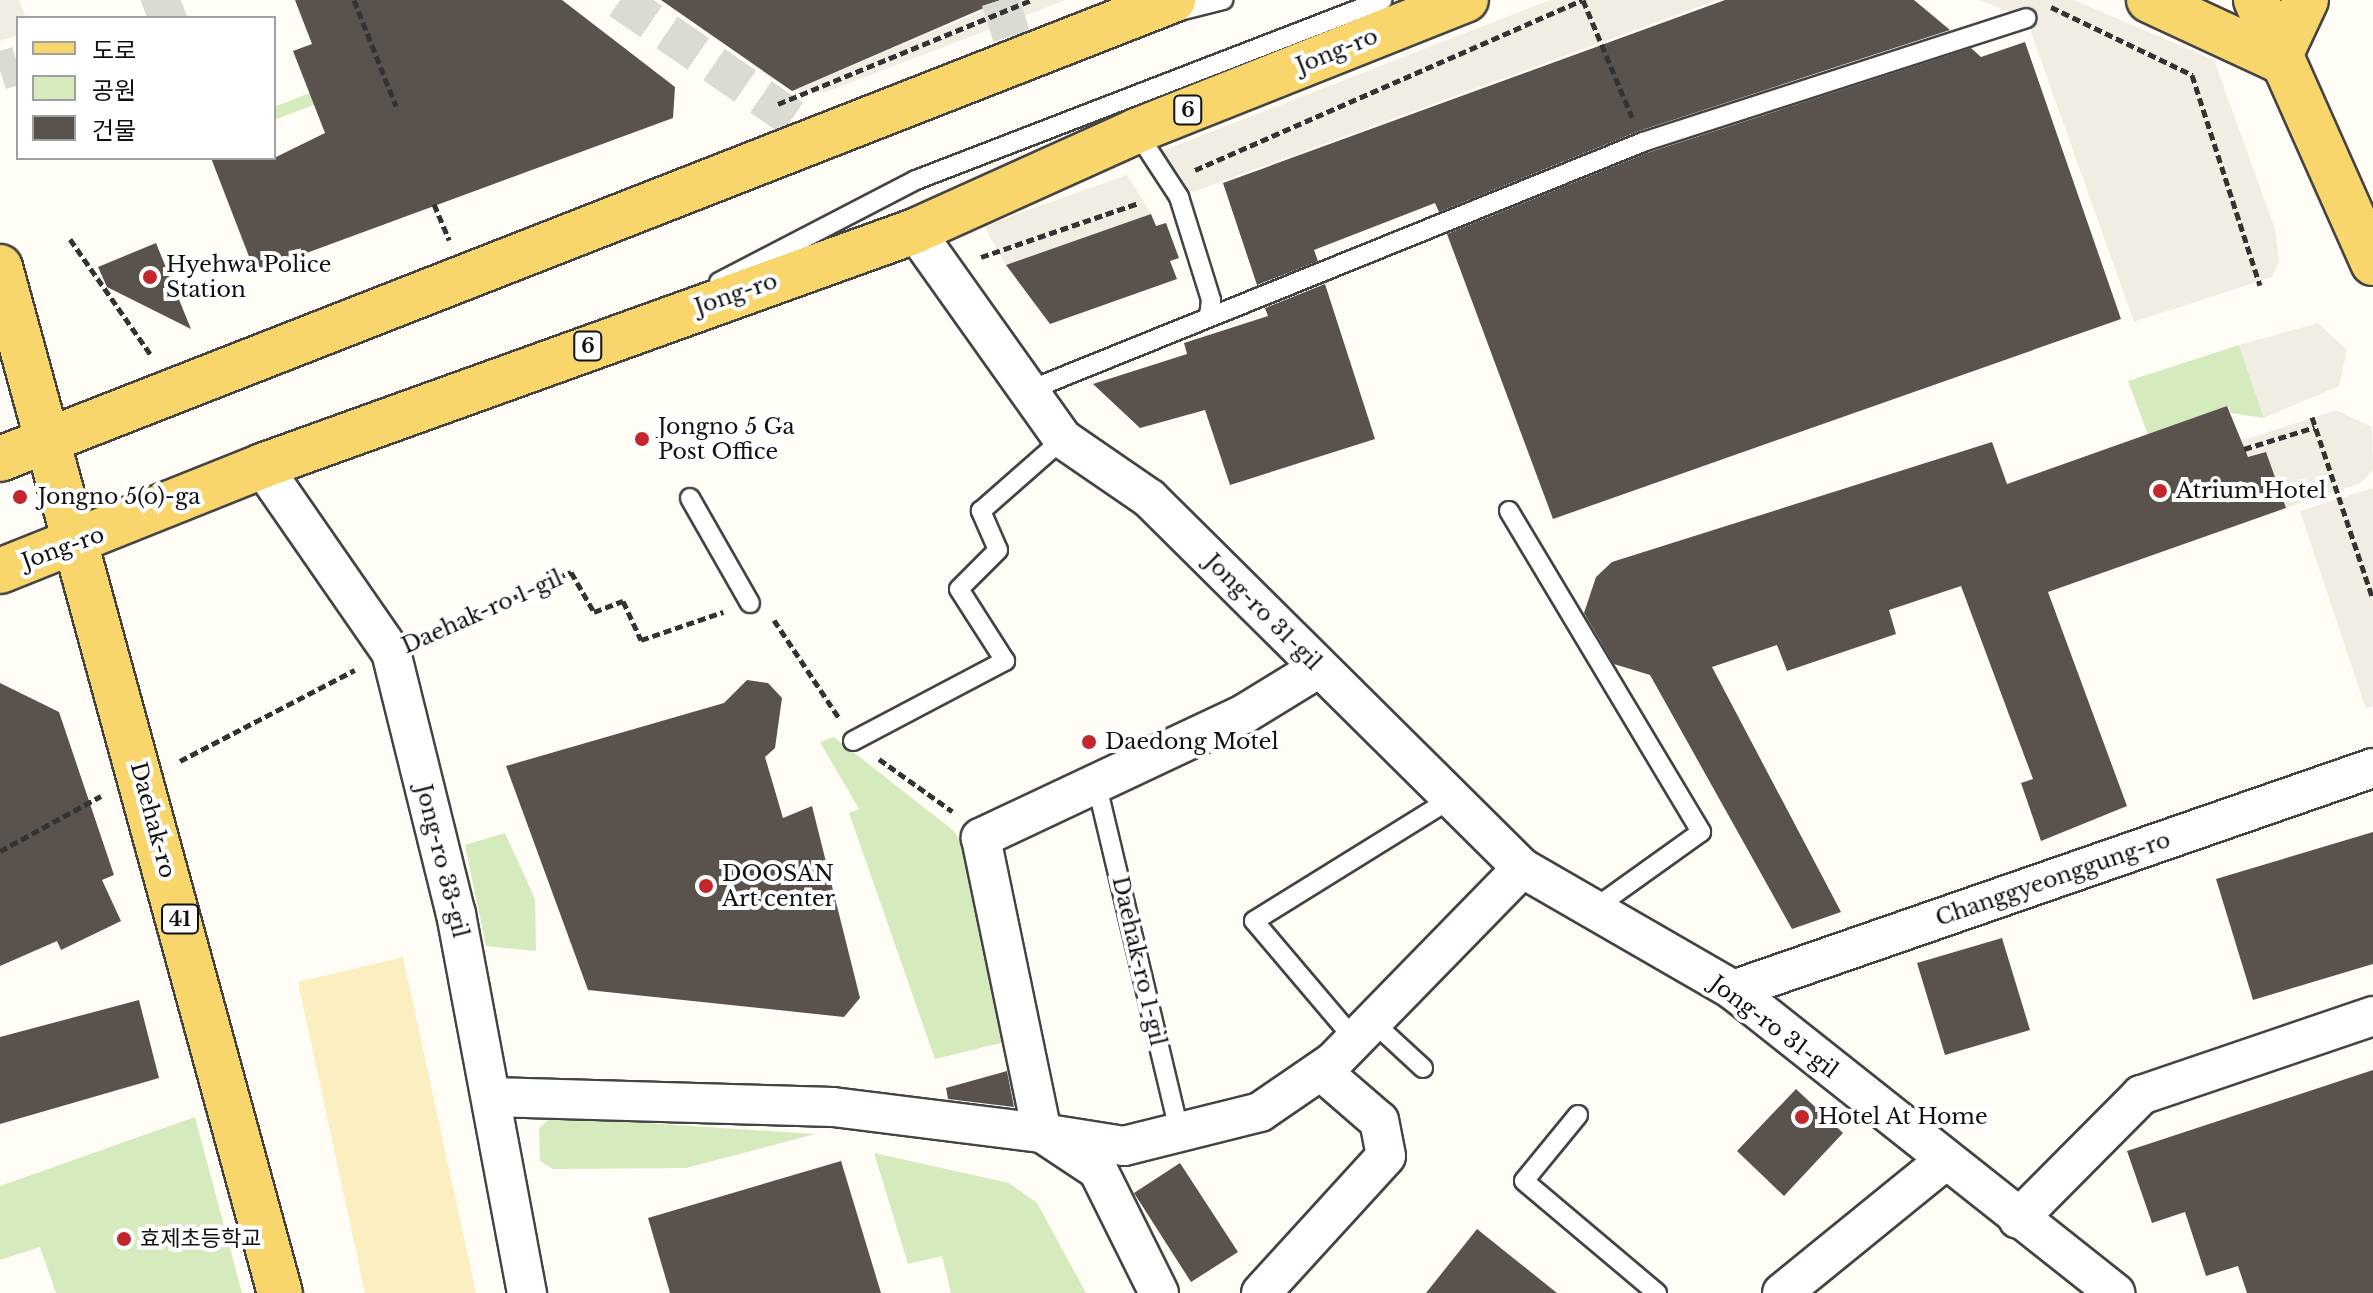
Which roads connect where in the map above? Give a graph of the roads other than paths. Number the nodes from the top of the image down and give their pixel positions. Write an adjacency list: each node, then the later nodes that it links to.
1 (1173, 0): 9 (main road)
2 (1223, 0): 9 (lane)
3 (1382, 0): 16 (lane)
4 (1466, 0): 11 (main road, Jong-ro / 6)
5 (2149, 0): 10 (main road)
6 (2256, 0): 10 (main road)
7 (2306, 0): 10 (main road)
8 (2026, 18): 15 (lane)
9 (1080, 37): 19 (main road)
10 (2278, 60): 13 (main road)
11 (1136, 131): 12 (main road, Jong-ro / 6); 15 (lane)
12 (915, 231): 16 (main road, Jong-ro / 6); 17 (street, Jong-ro 31-gil)
13 (2373, 263)
14 (0, 267): 19 (main road, 41)
15 (1209, 317): 17 (lane)
16 (610, 338): 21 (main road, Jong-ro / 6)
17 (1025, 392): 18 (street, Jong-ro 31-gil)
18 (1063, 439): 27 (street, Jong-ro 31-gil); 28 (lane)
19 (47, 440): 20 (main road); 24 (main road, Daehak-ro / 41)
20 (0, 459)
21 (262, 466): 24 (main road, Jong-ro / 6); 39 (street, Jong-ro 33-gil)
22 (690, 498): 26 (lane)
23 (1509, 511): 33 (lane)
24 (74, 547): 25 (main road, Jong-ro / 6); 45 (main road, Daehak-ro / 41)
25 (0, 571)
26 (750, 603)
27 (1319, 668): 30 (street); 31 (street, Jong-ro 31-gil)
28 (853, 741)
29 (2373, 768): 34 (street, Changgyeonggung-ro)
30 (1097, 786): 41 (street); 42 (lane, Daehak-ro 1-gil)
31 (1452, 798): 32 (street, Jong-ro 31-gil); 36 (lane)
32 (1522, 868): 33 (street, Jong-ro 31-gil); 36 (street)
33 (1592, 910): 34 (street, Jong-ro 31-gil)
34 (1733, 990): 43 (street, Jong-ro 31-gil)
35 (2373, 1016): 44 (street)
36 (1364, 1031): 37 (lane); 38 (street)
37 (1423, 1068)
38 (1321, 1071): 42 (street); 48 (street)
39 (492, 1097): 41 (street); 46 (street, Jong-ro 33-gil)
40 (1578, 1115): 49 (lane)
41 (1042, 1133): 42 (street); 47 (street)
42 (1180, 1135)
43 (1943, 1162): 44 (street, Jong-ro 31-gil); 50 (street)
44 (2018, 1219): 51 (street, Jong-ro 31-gil)
45 (280, 1293)
46 (527, 1293)
47 (1159, 1293)
48 (1261, 1293)
49 (1657, 1293)
50 (1782, 1293)
51 (2115, 1293)

